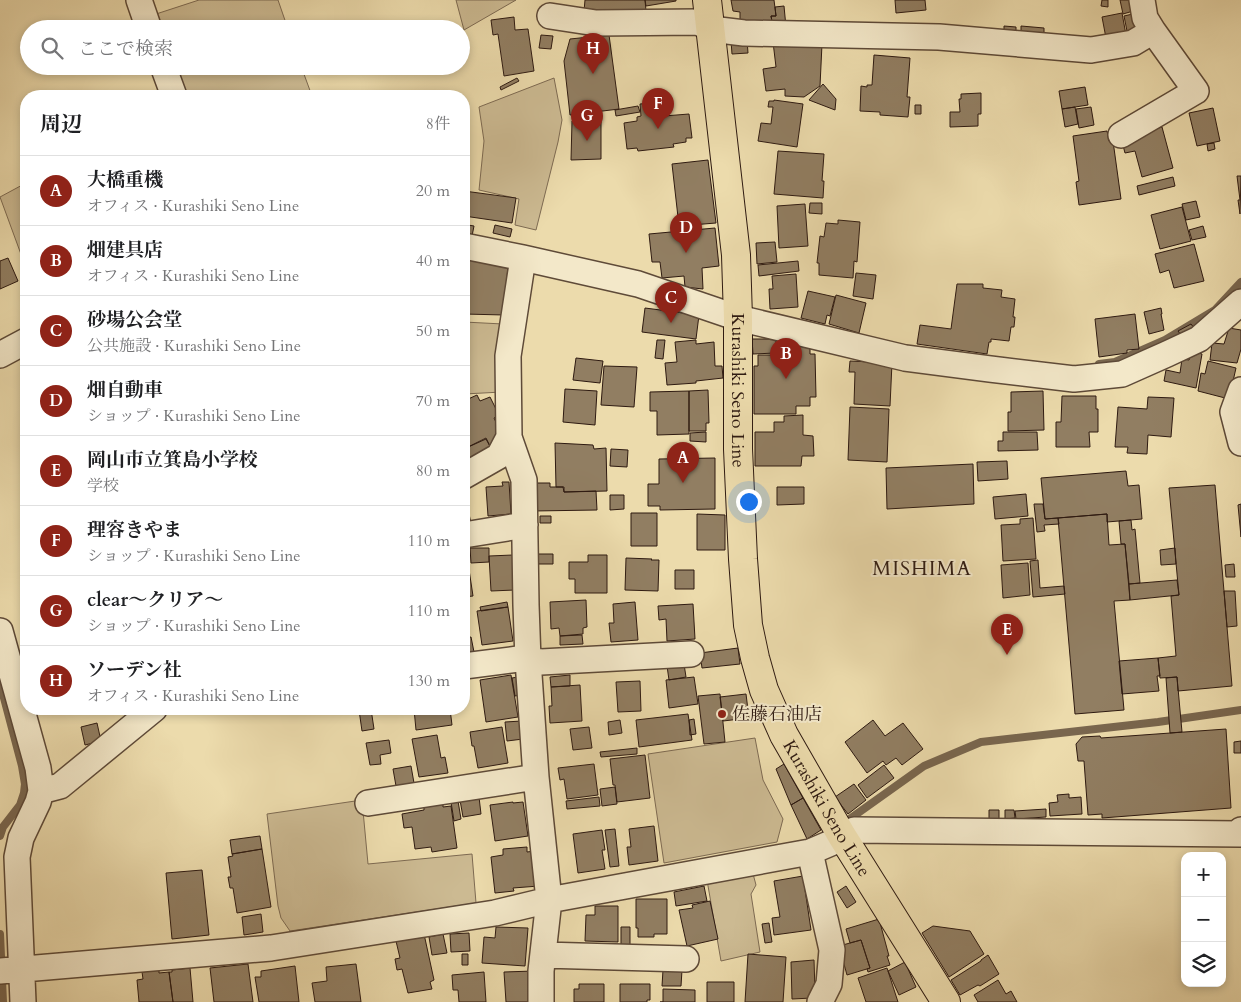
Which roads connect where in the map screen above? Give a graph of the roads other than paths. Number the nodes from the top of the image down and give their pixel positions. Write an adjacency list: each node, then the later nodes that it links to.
1 (139, 0): 5 (street)
2 (708, 0): 6 (main road, Kurashiki Seno Line)
3 (1142, 0): 7 (street)
4 (550, 16): 6 (street)
5 (146, 20)
6 (711, 29): 7 (street); 14 (main road, Kurashiki Seno Line)
7 (1152, 31): 10 (street)
8 (166, 75): 9 (street)
9 (172, 90)
10 (1121, 135)
11 (470, 247): 12 (street)
12 (523, 258): 14 (street); 18 (street)
13 (1241, 302): 14 (street)
14 (738, 318): 34 (main road, Kurashiki Seno Line)
15 (20, 344): 16 (street)
16 (0, 355)
17 (1241, 390): 19 (street)
18 (509, 437): 20 (street); 21 (street)
19 (1241, 443)
20 (470, 473)
21 (525, 524): 22 (street); 25 (street)
22 (470, 535)
23 (0, 631): 27 (street)
24 (691, 654): 25 (street)
25 (528, 660): 26 (street); 30 (street)
26 (470, 665)
27 (20, 703)
28 (23, 715): 31 (street)
29 (147, 715): 31 (street)
30 (536, 777): 32 (street); 36 (street)
31 (41, 791): 39 (street)
32 (368, 803)
33 (1241, 830): 34 (street)
34 (842, 836): 35 (street); 43 (main road, Kurashiki Seno Line)
35 (810, 852): 36 (street); 42 (street)
36 (548, 893): 37 (street); 39 (street)
37 (543, 955): 38 (street); 41 (street)
38 (686, 959)
39 (10, 970): 40 (street)
40 (23, 1002)
41 (541, 1002)
42 (820, 1002)
43 (946, 1002)

